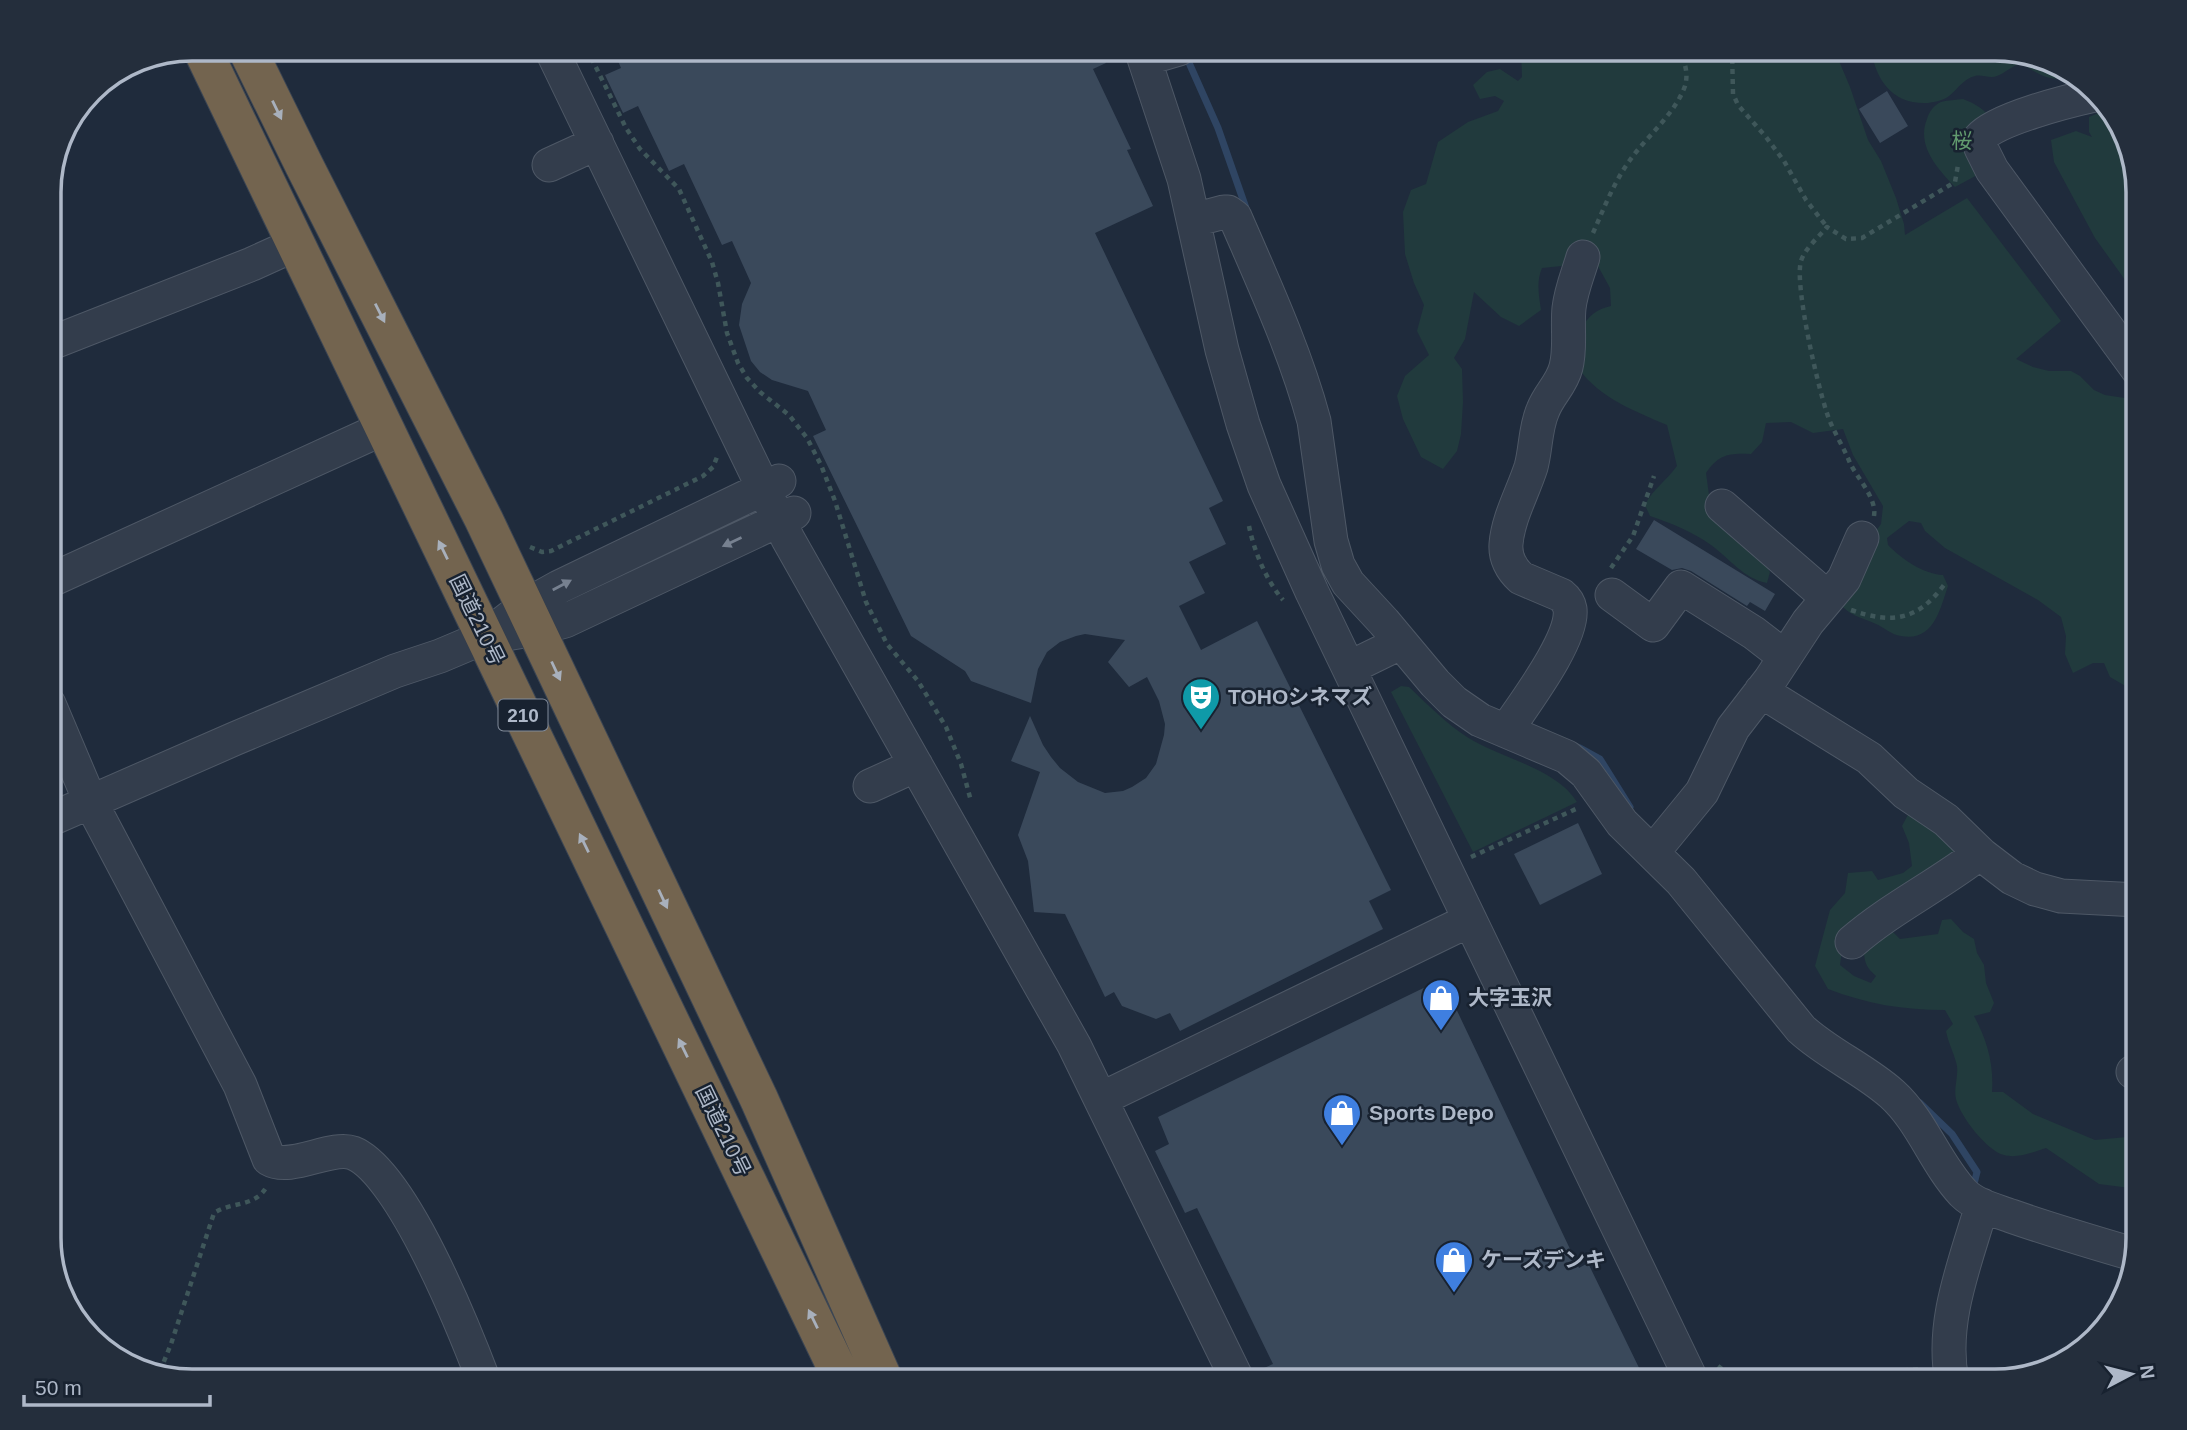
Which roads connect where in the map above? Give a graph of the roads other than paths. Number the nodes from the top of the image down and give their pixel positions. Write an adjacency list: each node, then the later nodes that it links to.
1 (208, 61): 10 (highway, 国道210号 / 210)
2 (253, 61): 22 (highway, 210, one-way to 22)
3 (557, 61): 7 (street)
4 (577, 61): 15 (street)
5 (1145, 61): 9 (street)
6 (2073, 93): 13 (street)
7 (597, 143): 8 (street); 15 (street)
8 (549, 165)
9 (1194, 219): 24 (street); 26 (street)
10 (296, 244): 12 (street); 14 (highway, 国道210号 / 210)
11 (1583, 257): 28 (street)
12 (62, 339)
13 (2126, 353)
14 (384, 428): 19 (street); 23 (highway, 国道210号 / 210, one-way to 14)
15 (771, 485): 17 (street); 22 (street, one-way to 15)
16 (1722, 506): 21 (street)
17 (786, 517): 22 (street, one-way to 22); 30 (street); 39 (street)
18 (1862, 538): 21 (street)
19 (62, 574)
20 (1611, 581): 25 (street)
21 (1826, 600): 25 (street)
22 (530, 617): 23 (street); 44 (highway, 210, one-way to 44)
23 (485, 637): 32 (street); 43 (highway, 国道210号 / 210, one-way to 23)
24 (1400, 643): 26 (street); 28 (street)
25 (1785, 657): 27 (street)
26 (1349, 668): 37 (street)
27 (1761, 691): 34 (street); 35 (street)
28 (1506, 731): 34 (street)
29 (62, 735): 32 (street)
30 (916, 765): 31 (street); 39 (street)
31 (870, 786)
32 (90, 801): 33 (street); 42 (street)
33 (62, 814)
34 (1653, 852): 40 (street)
35 (1980, 853): 36 (street); 38 (street)
36 (2126, 899)
37 (1470, 920): 39 (street); 47 (street)
38 (1852, 943)
39 (1108, 1095): 45 (street); 46 (street)
40 (1982, 1205): 41 (street); 48 (street)
41 (2125, 1252)
42 (479, 1369)
43 (837, 1369)
44 (879, 1369)
45 (1233, 1369)
46 (1247, 1369)
47 (1701, 1369)
48 (1944, 1369)

